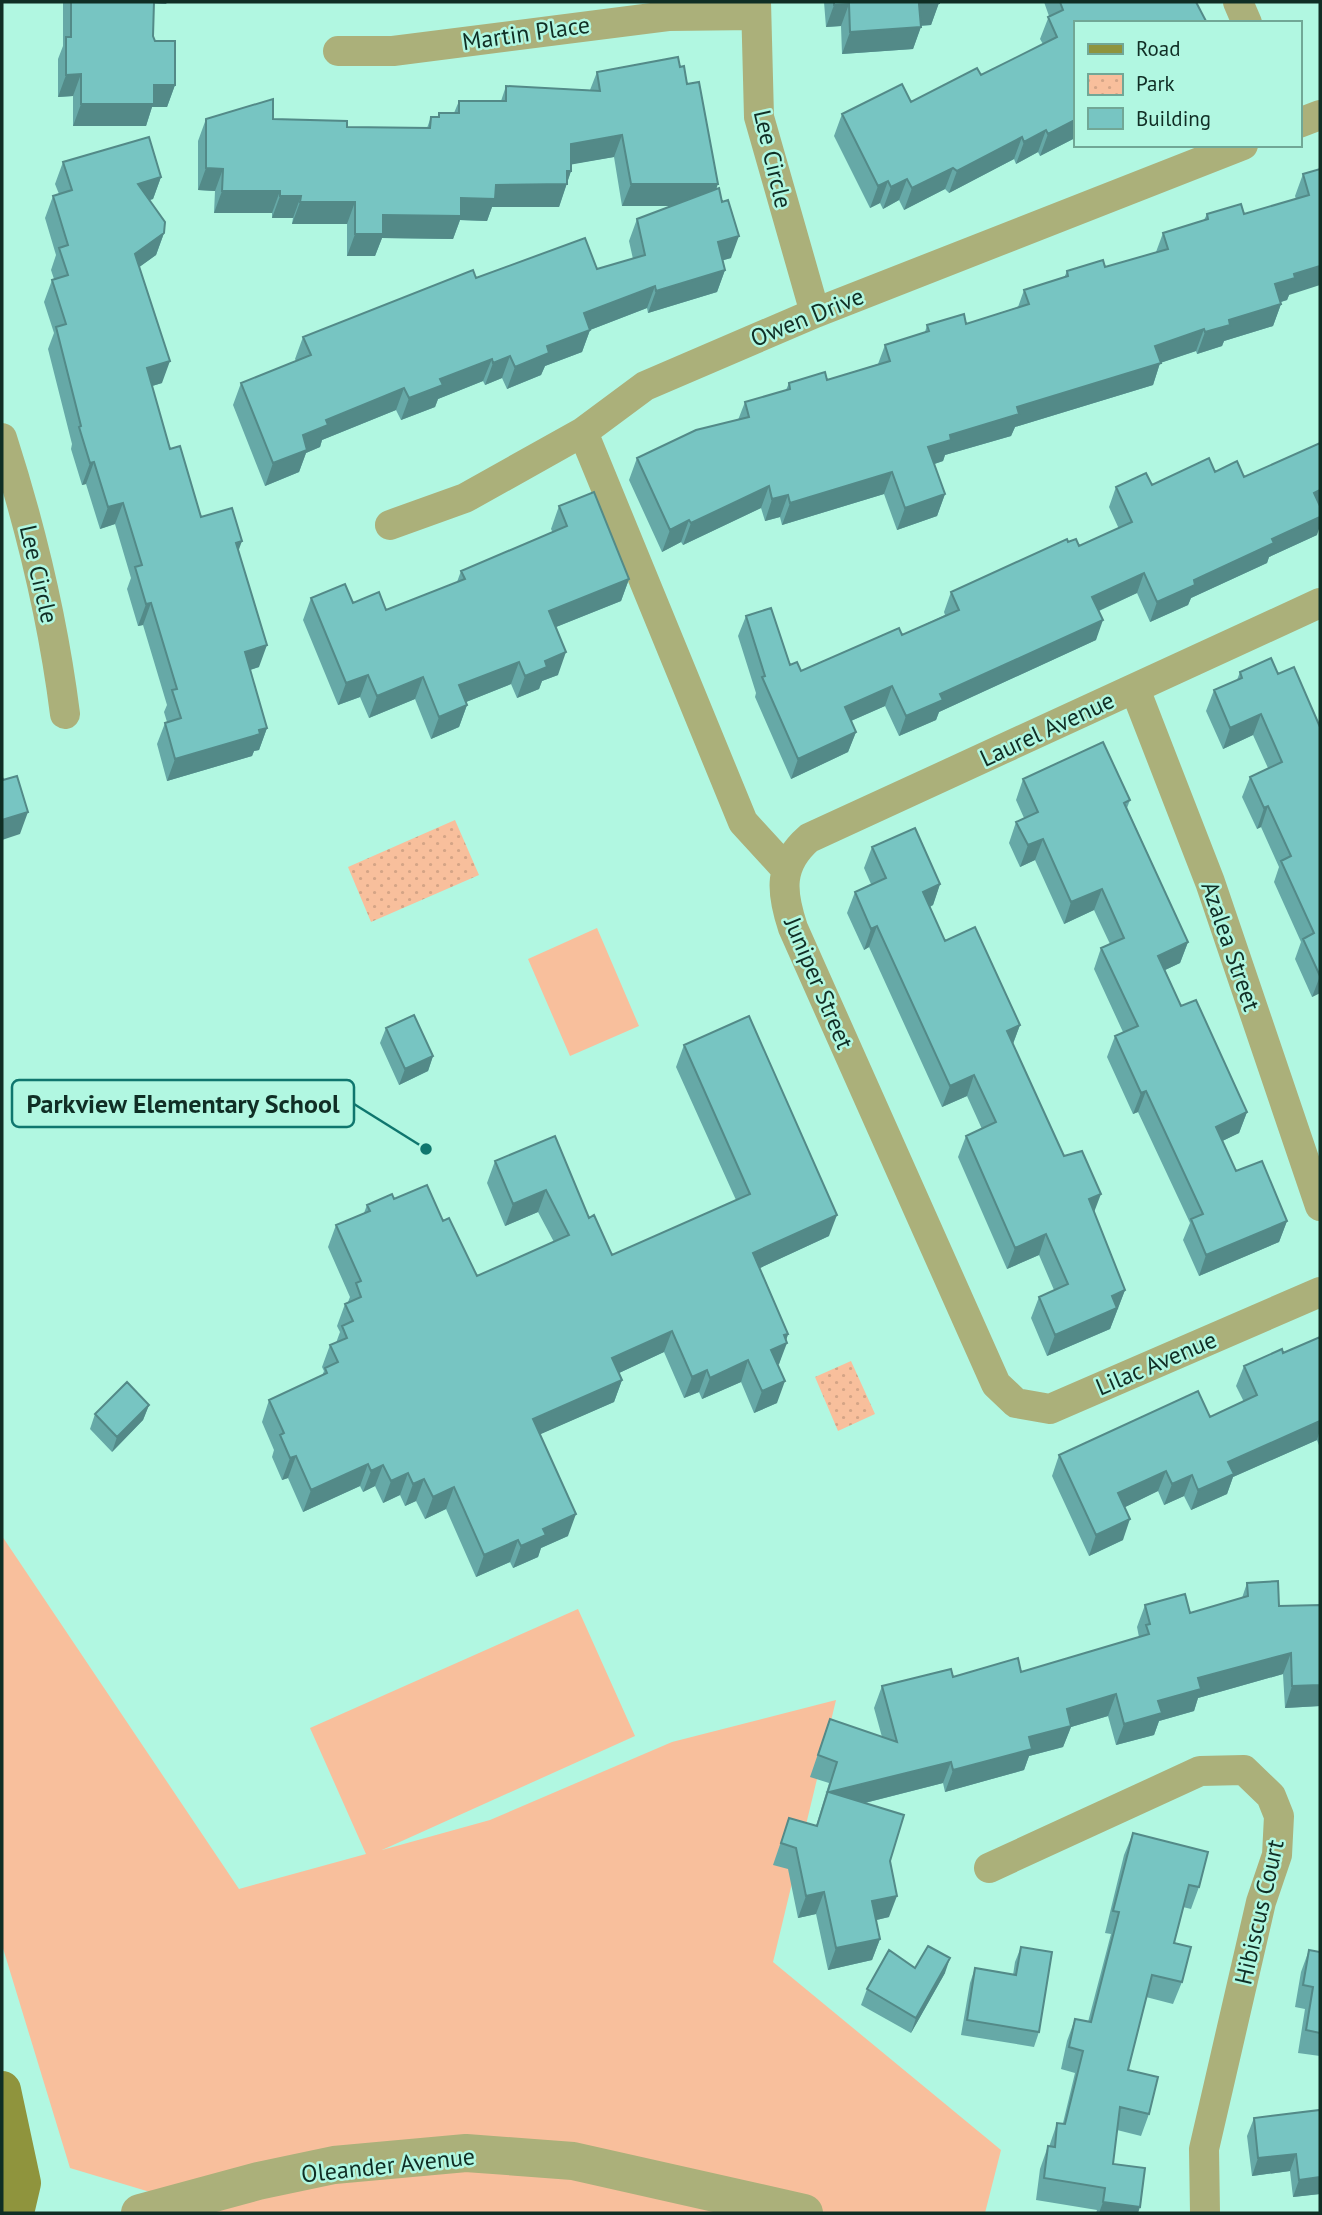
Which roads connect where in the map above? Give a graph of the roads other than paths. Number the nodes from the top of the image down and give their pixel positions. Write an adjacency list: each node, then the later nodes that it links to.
1 (1238, 2): 3 (street)
2 (756, 8): 4 (street, Martin Place); 8 (street, Lee Circle)
3 (1246, 21)
4 (338, 51)
5 (1320, 115): 6 (street)
6 (1301, 122)
7 (1238, 147): 8 (street, Owen Drive)
8 (815, 313): 9 (street, Owen Drive)
9 (583, 432): 11 (street, Owen Drive); 15 (street)
10 (2, 438): 14 (street, Lee Circle)
11 (390, 525)
12 (1320, 603): 13 (street, Laurel Avenue)
13 (1135, 689): 15 (street, Laurel Avenue); 16 (street, Azalea Street)
14 (65, 714)
15 (786, 869): 18 (street, Juniper Street)
16 (1320, 1206)
17 (1320, 1292): 18 (street, Lilac Avenue)
18 (996, 1384)
19 (989, 1868): 24 (street, Hibiscus Court)
20 (2, 2090): 21 (main road)
21 (15, 2213)
22 (140, 2213): 23 (street, Oleander Avenue)
23 (804, 2213)
24 (1205, 2213)

